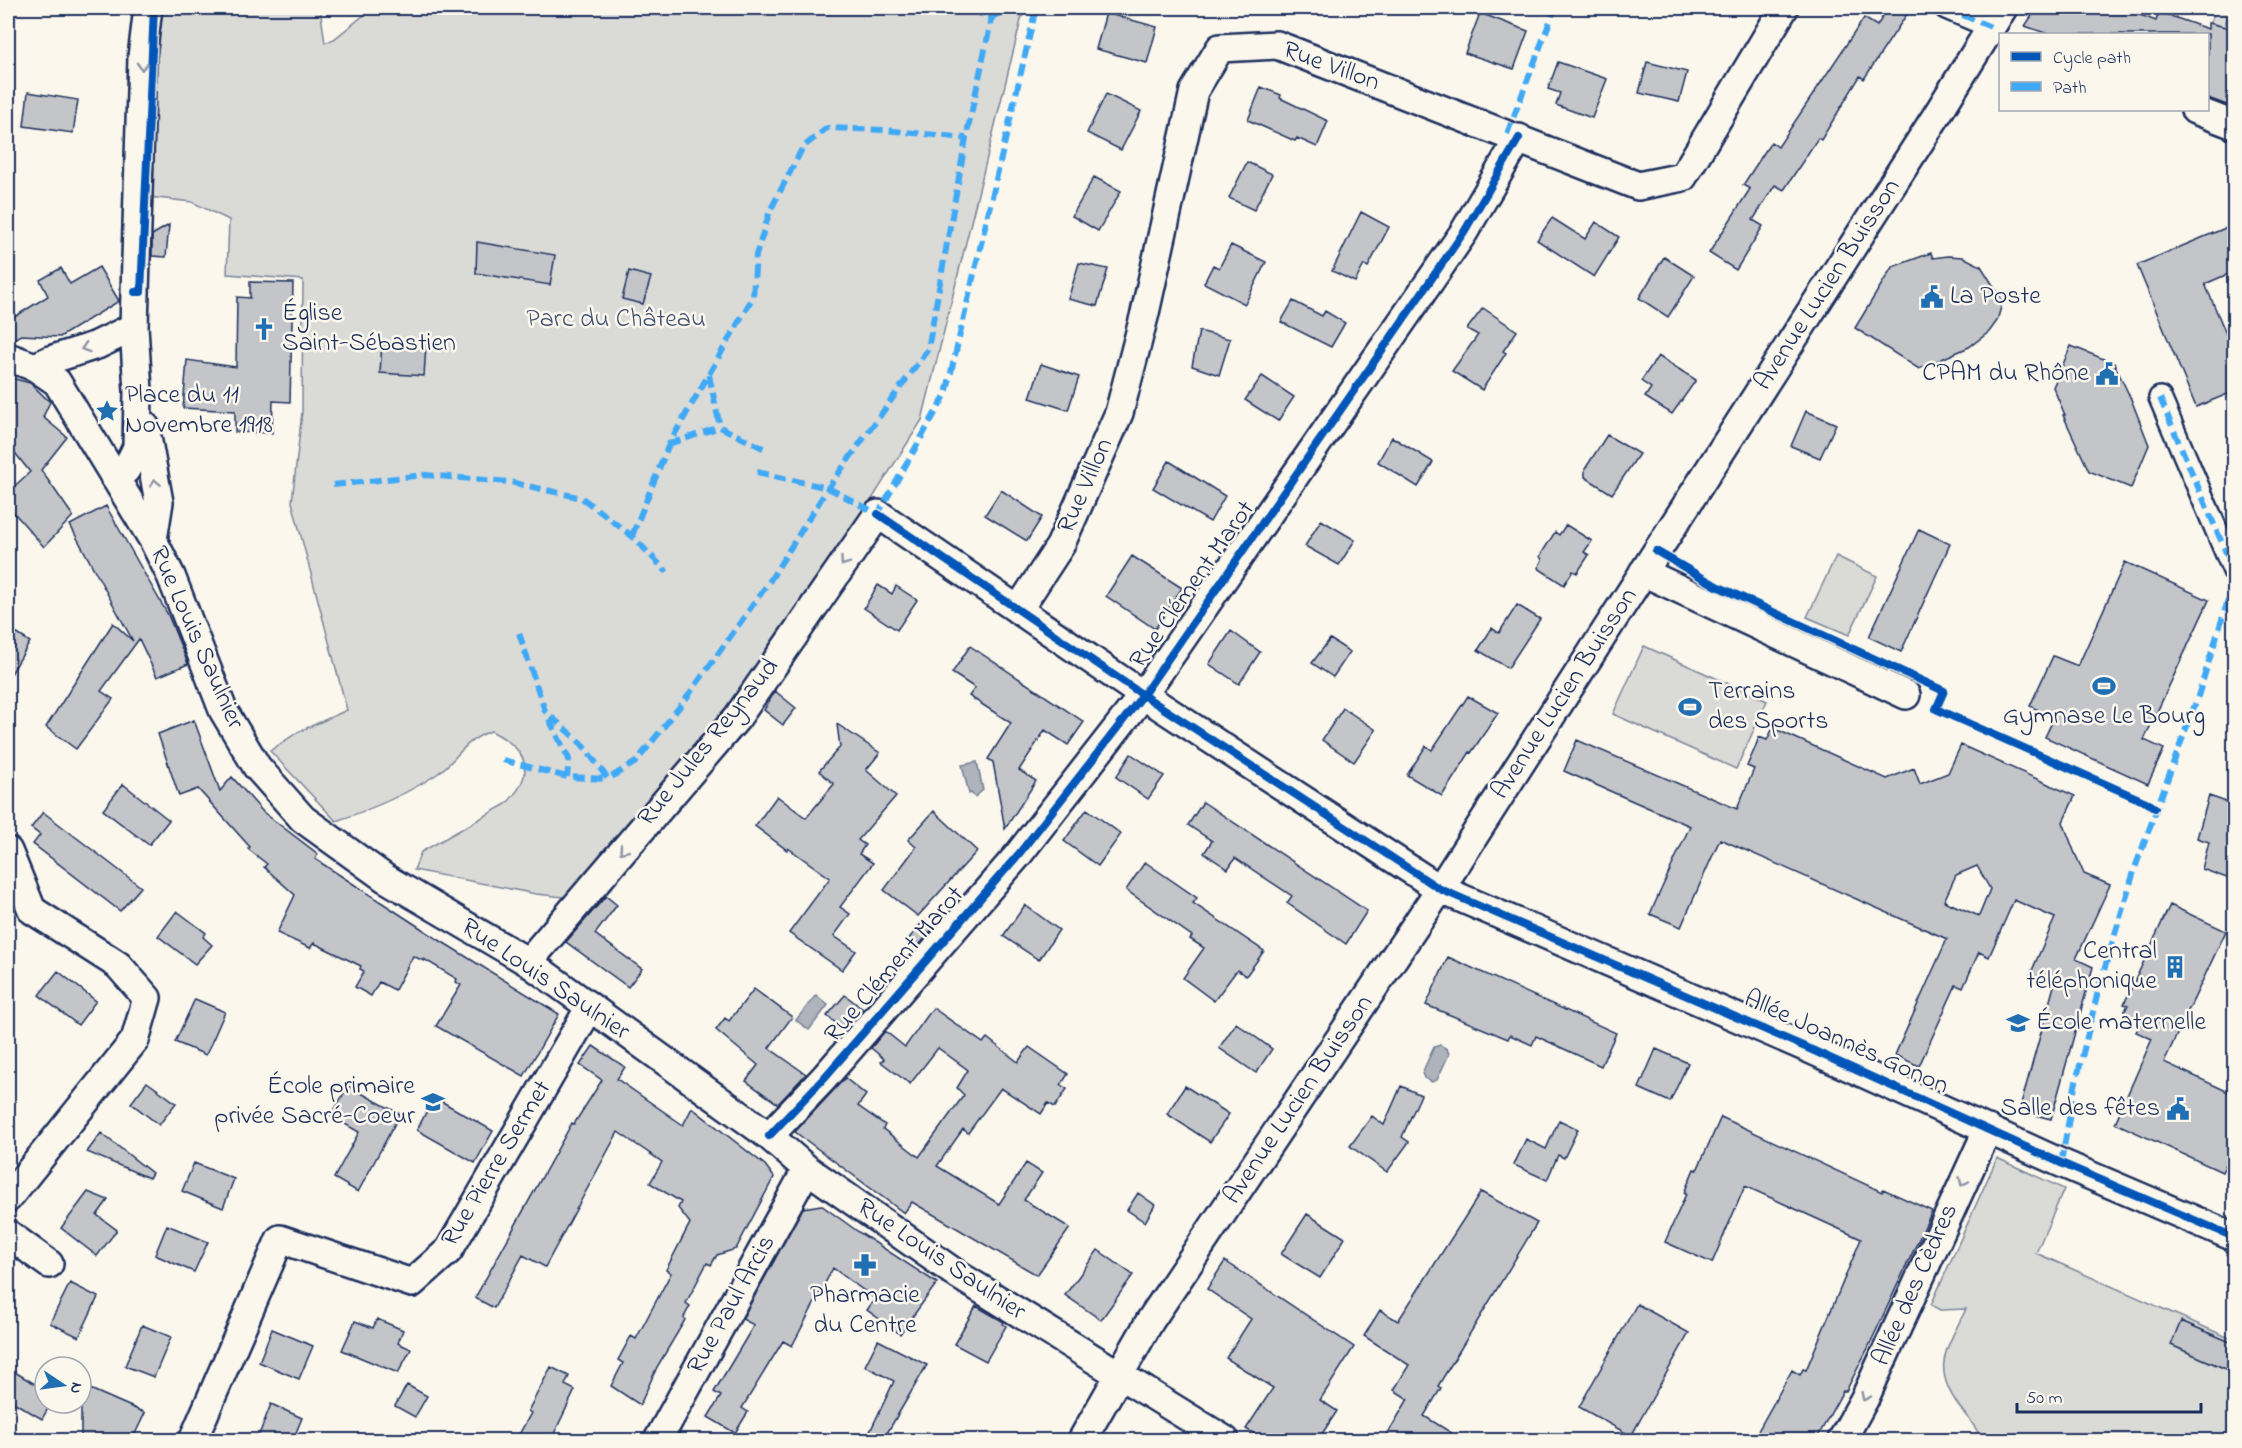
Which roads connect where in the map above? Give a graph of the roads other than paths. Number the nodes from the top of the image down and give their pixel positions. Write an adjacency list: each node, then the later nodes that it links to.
1 (148, 8): 8 (street, one-way to 8)
2 (1784, 8): 7 (street, Rue Villon)
3 (1946, 8): 4 (street)
4 (2002, 23): 17 (street, Avenue Lucien Buisson)
5 (2198, 111): 6 (street)
6 (2235, 125)
7 (1519, 138): 18 (street, Rue Villon); 19 (street, Rue Clément Marot)
8 (134, 327): 10 (street, one-way to 10); 11 (street)
9 (8, 357): 10 (street, Rue Louis Saulnier)
10 (36, 367): 13 (street, Rue Louis Saulnier)
11 (138, 391): 13 (street); 15 (street, one-way to 11)
12 (2160, 398): 16 (street)
13 (114, 477): 15 (street, Rue Louis Saulnier)
14 (878, 514): 18 (street, Allée Joannès Gonon); 24 (street, Rue Jules Reynaud, one-way to 24)
15 (153, 540): 24 (street, Rue Louis Saulnier)
16 (2235, 570)
17 (1643, 572): 20 (street); 22 (street, Avenue Lucien Buisson)
18 (1018, 610): 19 (street, Allée Joannès Gonon)
19 (1143, 695): 22 (street, Allée Joannès Gonon); 27 (street, Rue Clément Marot)
20 (1906, 695)
21 (8, 851): 23 (street)
22 (1440, 890): 26 (street, Allée Joannès Gonon); 33 (street, Avenue Lucien Buisson)
23 (20, 911): 29 (street)
24 (528, 962): 25 (street, Rue Louis Saulnier)
25 (590, 1007): 27 (street, Rue Louis Saulnier); 34 (street, Rue Pierre Sermet)
26 (1988, 1129): 31 (street, Allée Joannès Gonon); 38 (street, Allée des Cèdres, one-way to 38)
27 (769, 1136): 28 (street, Rue Louis Saulnier)
28 (807, 1169): 33 (street, Rue Louis Saulnier); 35 (street, Rue Paul Arcis)
29 (8, 1198)
30 (8, 1234): 32 (street)
31 (2235, 1237)
32 (49, 1264)
33 (1119, 1374): 36 (street, Avenue Lucien Buisson); 37 (street, Rue Louis Saulnier)
34 (193, 1440)
35 (658, 1440)
36 (1082, 1440)
37 (1225, 1440)
38 (1842, 1440)

